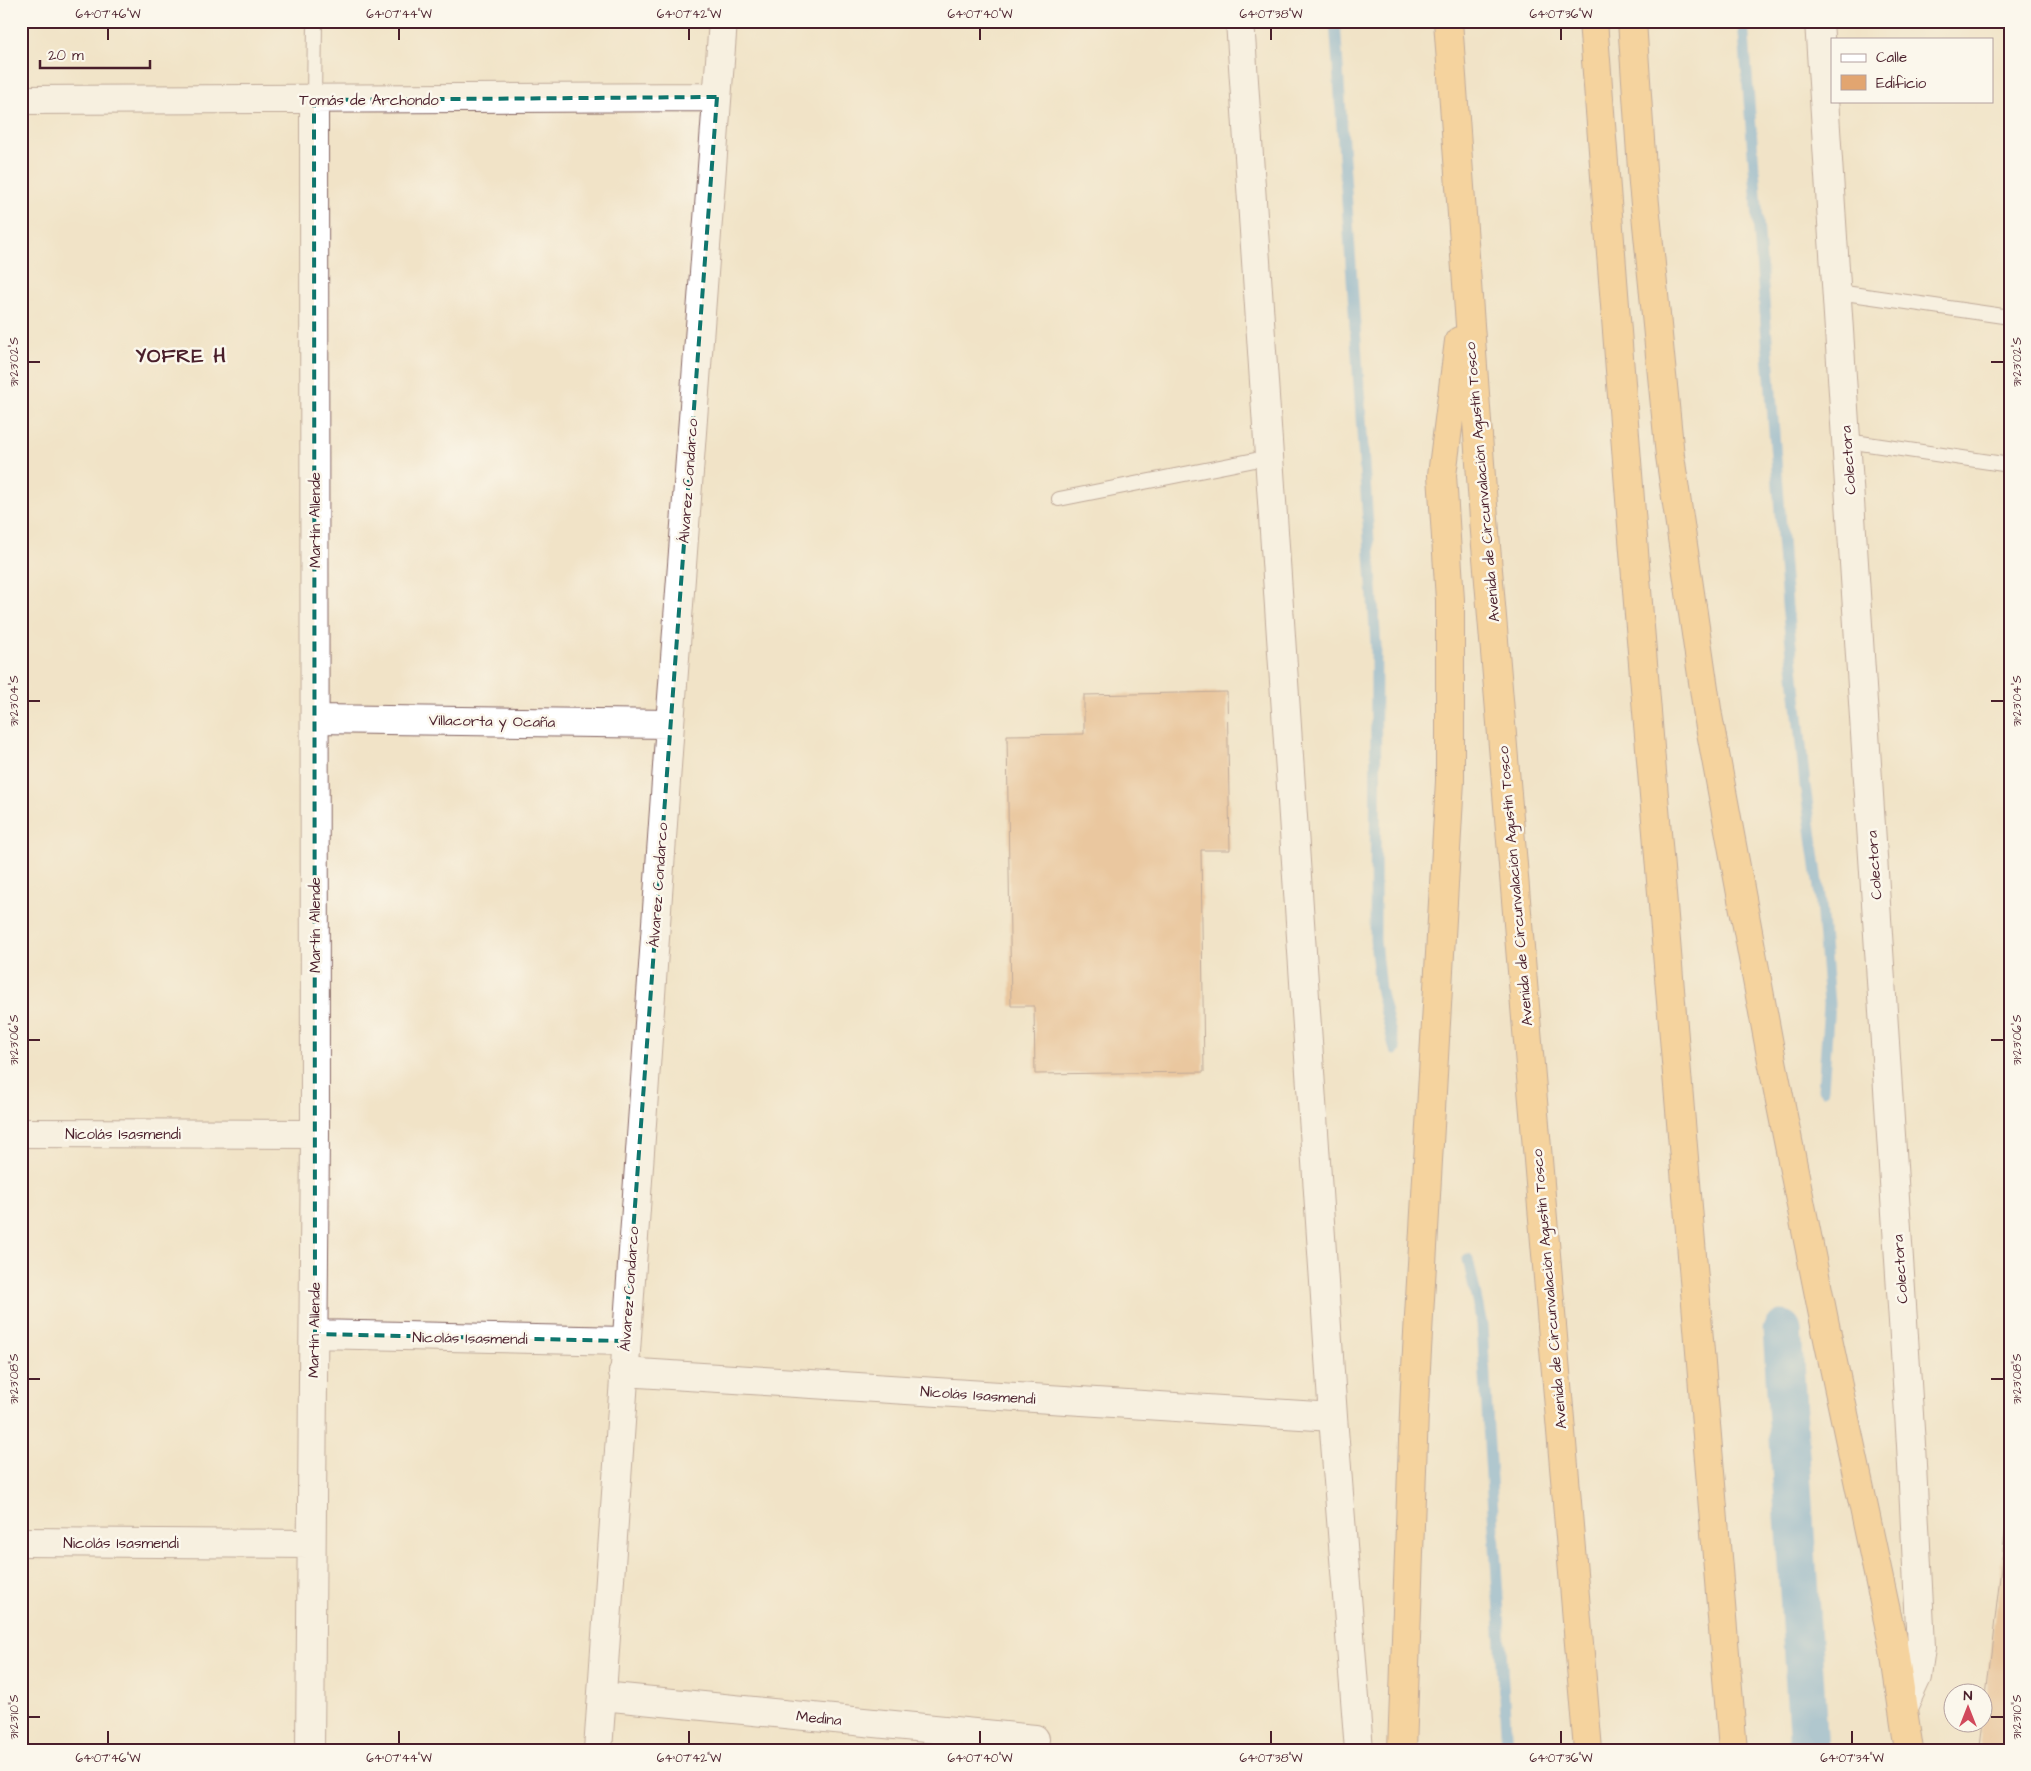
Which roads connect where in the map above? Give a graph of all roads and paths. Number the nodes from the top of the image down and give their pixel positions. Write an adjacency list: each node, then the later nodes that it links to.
1 (315, 21): 10 (lane)
2 (723, 21): 8 (street, Álvarez Condarco)
3 (1240, 21): 15 (street)
4 (1448, 21): 11 (highway, Avenida de Circunvalación Agustín Tosco)
5 (1593, 21): 36 (highway)
6 (1632, 21): 29 (highway)
7 (1819, 21): 12 (street, Colectora)
8 (717, 97): 10 (street, Tomás de Archondo); 19 (street, Álvarez Condarco)
9 (21, 100): 10 (street, Tomás de Archondo)
10 (314, 100): 18 (street, Martín Allende)
11 (1466, 282): 34 (highway); 35 (highway, Avenida de Circunvalación Agustín Tosco)
12 (1838, 292): 13 (lane); 14 (street, Colectora)
13 (2010, 317)
14 (1847, 441): 16 (lane); 29 (street, Colectora)
15 (1270, 457): 17 (lane); 25 (street)
16 (2010, 465)
17 (1060, 498)
18 (315, 719): 19 (street, Villacorta y Ocaña); 21 (street, Martín Allende)
19 (670, 724): 23 (street, Álvarez Condarco)
20 (21, 1133): 21 (street, Nicolás Isasmendi)
21 (315, 1134): 22 (street, Martín Allende)
22 (315, 1334): 23 (street, Nicolás Isasmendi); 27 (street, Martín Allende)
23 (625, 1341): 24 (street, Álvarez Condarco)
24 (623, 1372): 25 (street, Nicolás Isasmendi); 28 (street, Álvarez Condarco)
25 (1332, 1417): 33 (street)
26 (21, 1542): 27 (street, Nicolás Isasmendi)
27 (310, 1544): 31 (street, Martín Allende)
28 (602, 1696): 30 (street, Medina); 32 (street, Álvarez Condarco)
29 (1904, 1705): 37 (highway)
30 (1035, 1739)
31 (310, 1750)
32 (598, 1750)
33 (1359, 1750)
34 (1402, 1750)
35 (1588, 1750)
36 (1733, 1750)
37 (1909, 1750)

